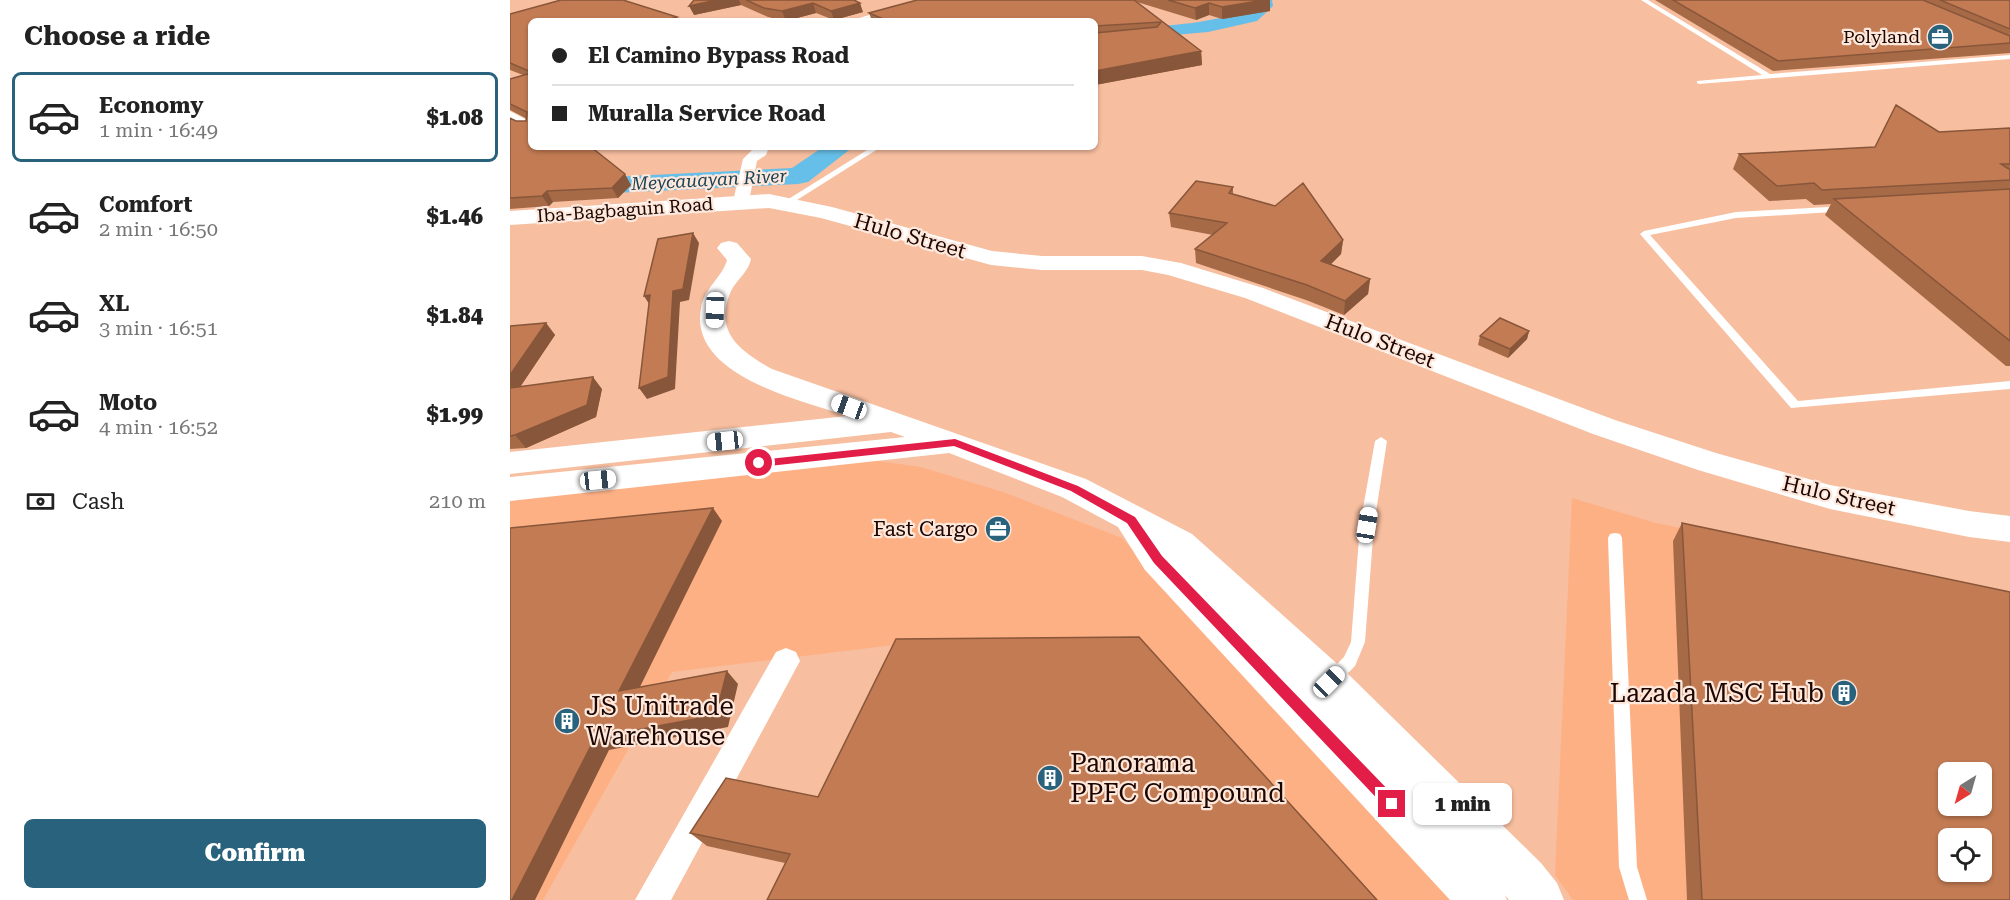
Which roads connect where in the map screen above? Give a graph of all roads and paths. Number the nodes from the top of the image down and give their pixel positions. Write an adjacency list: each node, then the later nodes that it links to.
1 (931, 0): 3 (street)
2 (1644, 0): 5 (lane)
3 (865, 18)
4 (2010, 57): 5 (lane)
5 (1768, 76): 6 (lane)
6 (1700, 82)
7 (510, 115): 8 (street)
8 (528, 126)
9 (762, 150): 11 (street)
10 (872, 150): 13 (lane)
11 (746, 153): 12 (street)
12 (741, 201): 13 (street, Hulo Street); 15 (street, Iba-Bagbaguin Road); 17 (street)
13 (786, 203): 25 (street, Hulo Street)
14 (1855, 208): 16 (lane)
15 (510, 218)
16 (2010, 386)
17 (828, 399): 18 (street); 19 (street)
18 (892, 422): 19 (street); 21 (street)
19 (794, 433): 22 (street)
20 (1381, 441): 28 (lane)
21 (955, 443): 22 (street); 28 (street)
22 (742, 452): 23 (street); 24 (street)
23 (510, 463)
24 (510, 489)
25 (2010, 529)
26 (1615, 538): 32 (lane)
27 (786, 661): 29 (street)
28 (1314, 697): 30 (street); 31 (street)
29 (652, 900)
30 (1483, 900)
31 (1540, 900)
32 (1638, 900)

